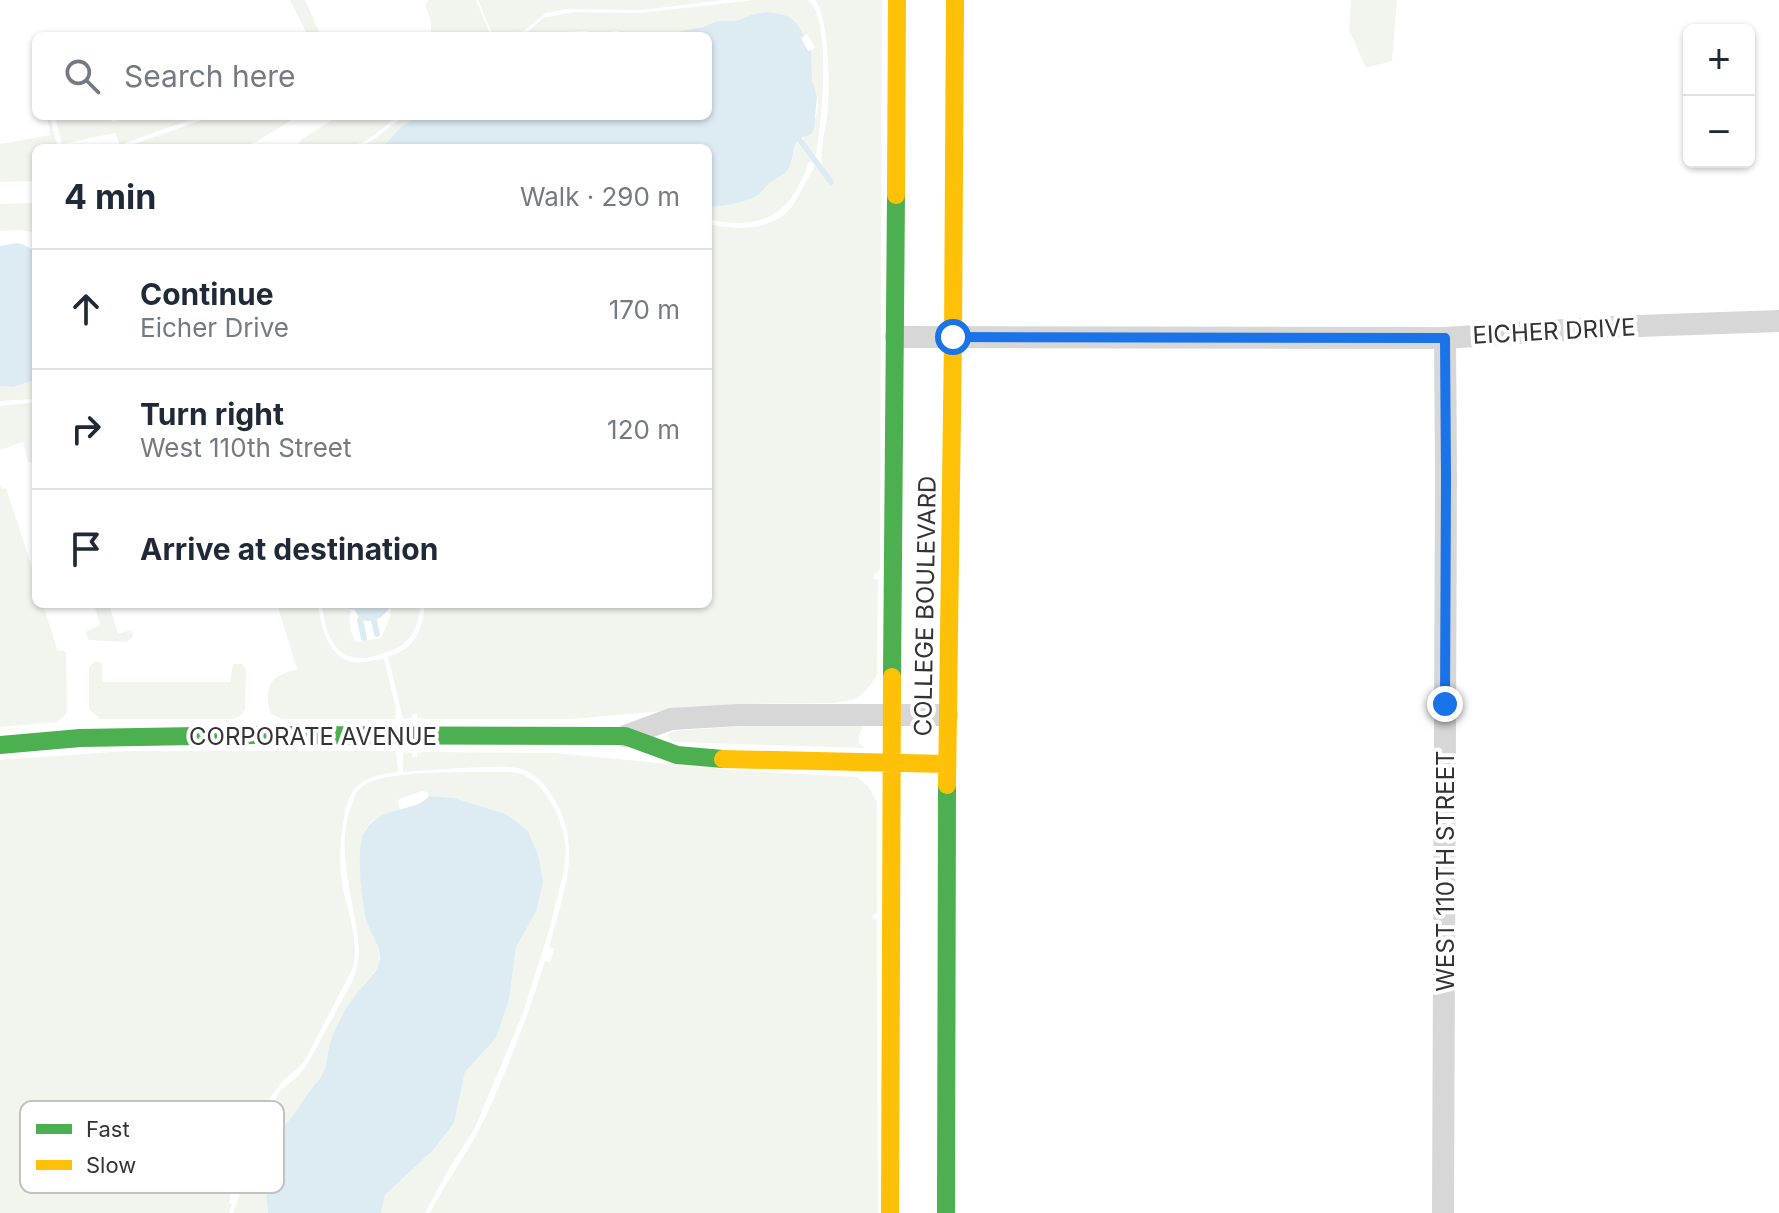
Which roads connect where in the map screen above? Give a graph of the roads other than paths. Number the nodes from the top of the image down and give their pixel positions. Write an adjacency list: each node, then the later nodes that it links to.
1 (897, 0): 4 (main road, COLLEGE BOULEVARD)
2 (955, 0): 5 (main road, COLLEGE BOULEVARD)
3 (1779, 321): 6 (street, EICHER DRIVE)
4 (896, 337): 5 (street, EICHER DRIVE); 8 (main road, COLLEGE BOULEVARD)
5 (953, 337): 6 (street, EICHER DRIVE); 7 (main road, COLLEGE BOULEVARD)
6 (1445, 338): 15 (street, WEST 110TH STREET)
7 (947, 715): 8 (street, CORPORATE AVENUE); 12 (main road, COLLEGE BOULEVARD)
8 (891, 716): 9 (street, CORPORATE AVENUE); 11 (main road, COLLEGE BOULEVARD)
9 (625, 736): 10 (main road, CORPORATE AVENUE); 11 (main road, CORPORATE AVENUE)
10 (0, 745)
11 (891, 764): 12 (main road, CORPORATE AVENUE); 13 (main road, COLLEGE BOULEVARD)
12 (947, 764): 14 (main road, COLLEGE BOULEVARD)
13 (890, 1213)
14 (946, 1213)
15 (1443, 1213)

